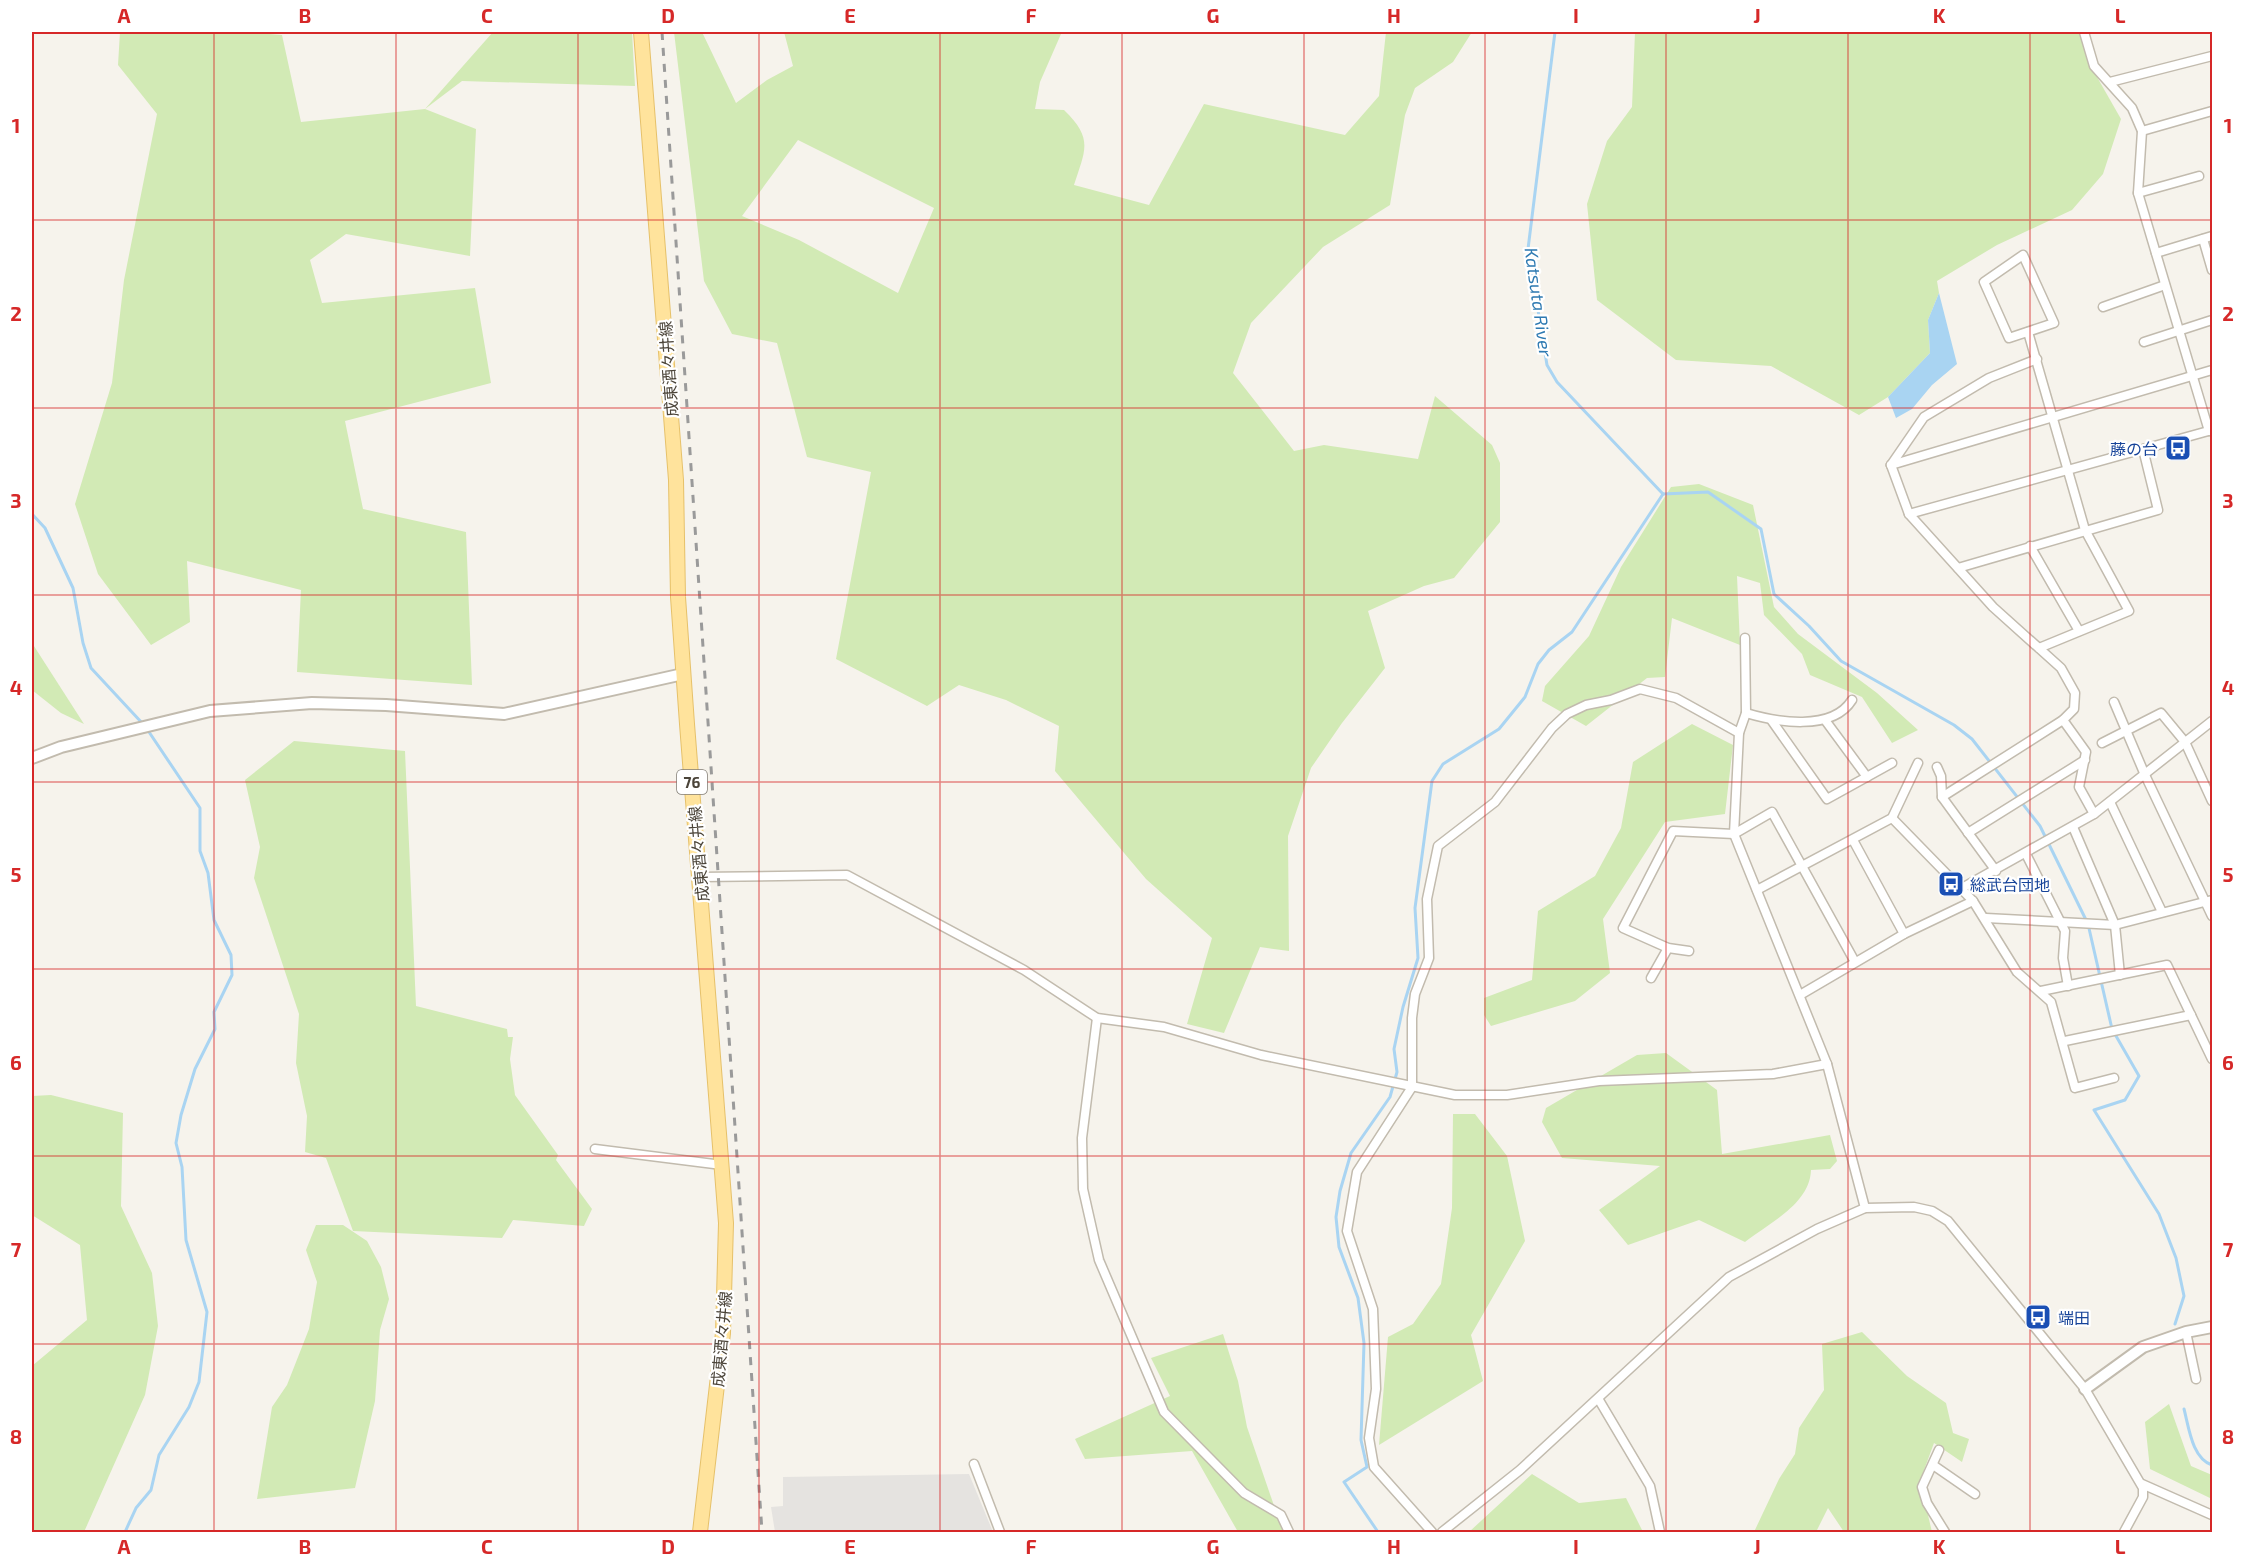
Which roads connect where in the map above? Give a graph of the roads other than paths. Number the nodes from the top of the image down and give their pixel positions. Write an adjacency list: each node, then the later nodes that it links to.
1 (641, 32): 34 (main road, 成東酒々井線 / 76)
2 (2084, 32): 4 (street)
3 (2212, 56): 4 (street)
4 (2110, 82): 6 (street)
5 (2212, 111): 6 (street)
6 (2142, 131): 8 (street)
7 (2199, 176): 8 (street)
8 (2138, 193): 11 (street)
9 (2212, 236): 10 (street)
10 (2203, 239): 11 (street); 12 (street)
11 (2156, 253): 13 (street)
12 (2212, 270)
13 (2165, 285): 14 (street); 16 (street)
14 (2103, 307)
15 (2212, 320): 16 (street)
16 (2180, 330): 18 (street); 21 (street)
17 (2028, 332): 17 (street); 19 (street)
18 (2144, 342)
19 (2037, 359): 22 (street); 25 (street)
20 (2212, 370): 21 (street)
21 (2193, 375): 22 (street); 23 (street)
22 (2054, 418): 25 (street); 26 (street)
23 (2211, 430): 24 (street)
24 (2143, 449): 26 (street); 28 (street)
25 (1891, 465): 27 (street)
26 (2068, 470): 27 (street); 28 (street)
27 (1909, 514): 30 (street)
28 (2085, 530): 29 (street); 31 (street)
29 (2030, 546): 30 (street); 31 (street)
30 (1958, 568): 33 (street)
31 (2079, 631): 33 (street)
32 (1745, 638): 37 (street)
33 (2038, 648): 39 (street)
34 (683, 674): 46 (street); 65 (main road, 成東酒々井線 / 76)
35 (1852, 700): 38 (street)
36 (2114, 702): 42 (street)
37 (1746, 713): 40 (street); 43 (street)
38 (1825, 720): 40 (street); 52 (street)
39 (2063, 720): 47 (street); 53 (street)
40 (1772, 721): 52 (street)
41 (2212, 721): 44 (street)
42 (2126, 731): 44 (street); 45 (street); 51 (street)
43 (1739, 733): 60 (street); 91 (street)
44 (2185, 742): 51 (street); 54 (street)
45 (2102, 743)
46 (32, 758)
47 (2085, 760): 56 (street); 59 (street)
48 (1892, 763): 52 (street)
49 (1918, 763): 57 (street)
50 (1937, 768): 53 (street)
51 (2145, 775): 55 (street); 69 (street)
52 (1867, 777)
53 (1942, 797): 59 (street)
54 (2212, 801)
55 (2110, 802): 56 (street); 70 (street)
56 (2094, 814): 58 (street)
57 (1892, 818): 61 (street); 66 (street)
58 (2073, 827): 62 (street); 74 (street)
59 (1968, 833): 64 (street)
60 (1734, 834): 63 (street); 67 (street); 76 (street)
61 (1853, 840): 63 (street); 75 (street)
62 (2026, 854): 64 (street); 73 (street)
63 (1802, 867): 67 (street); 78 (street)
64 (1996, 871): 66 (street)
65 (700, 877): 85 (street); 93 (main road, 成東酒々井線 / 76)
66 (1962, 888): 68 (street)
67 (1757, 890): 83 (street)
68 (1973, 901): 72 (street); 75 (street)
69 (2210, 901): 70 (street); 71 (street)
70 (2162, 912): 74 (street)
71 (2212, 916)
72 (1986, 918): 73 (street); 82 (street)
73 (2062, 922): 74 (street); 81 (street)
74 (2115, 925): 79 (street)
75 (1904, 934): 78 (street)
76 (1668, 948): 77 (street); 80 (street)
77 (1689, 951)
78 (1855, 962): 83 (street)
79 (2120, 975): 81 (street); 84 (street)
80 (1652, 978)
81 (2068, 986): 82 (street)
82 (2041, 991): 86 (street)
83 (1800, 995): 89 (street)
84 (2191, 1016): 86 (street); 87 (street)
85 (1097, 1018): 91 (street); 108 (street)
86 (2065, 1041): 90 (street)
87 (2209, 1045): 88 (street)
88 (2212, 1059)
89 (1827, 1064): 91 (street); 94 (street)
90 (2114, 1078)
91 (1412, 1087): 109 (street)
92 (595, 1149): 93 (street)
93 (722, 1165): 106 (main road, 成東酒々井線 / 76)
94 (1865, 1208): 98 (street); 99 (street)
95 (2212, 1327): 96 (street)
96 (2186, 1332): 97 (street); 98 (street)
97 (2196, 1379)
98 (2085, 1389): 103 (street)
99 (1599, 1400): 110 (street); 111 (street)
100 (1939, 1450): 102 (street)
101 (974, 1464): 107 (street)
102 (1933, 1465): 104 (street); 112 (street)
103 (2142, 1484): 105 (street); 113 (street)
104 (1975, 1494)
105 (2212, 1515)
106 (700, 1533)
107 (1000, 1533)
108 (1289, 1533)
109 (1432, 1533)
110 (1442, 1533)
111 (1660, 1533)
112 (1945, 1533)
113 (2124, 1533)

